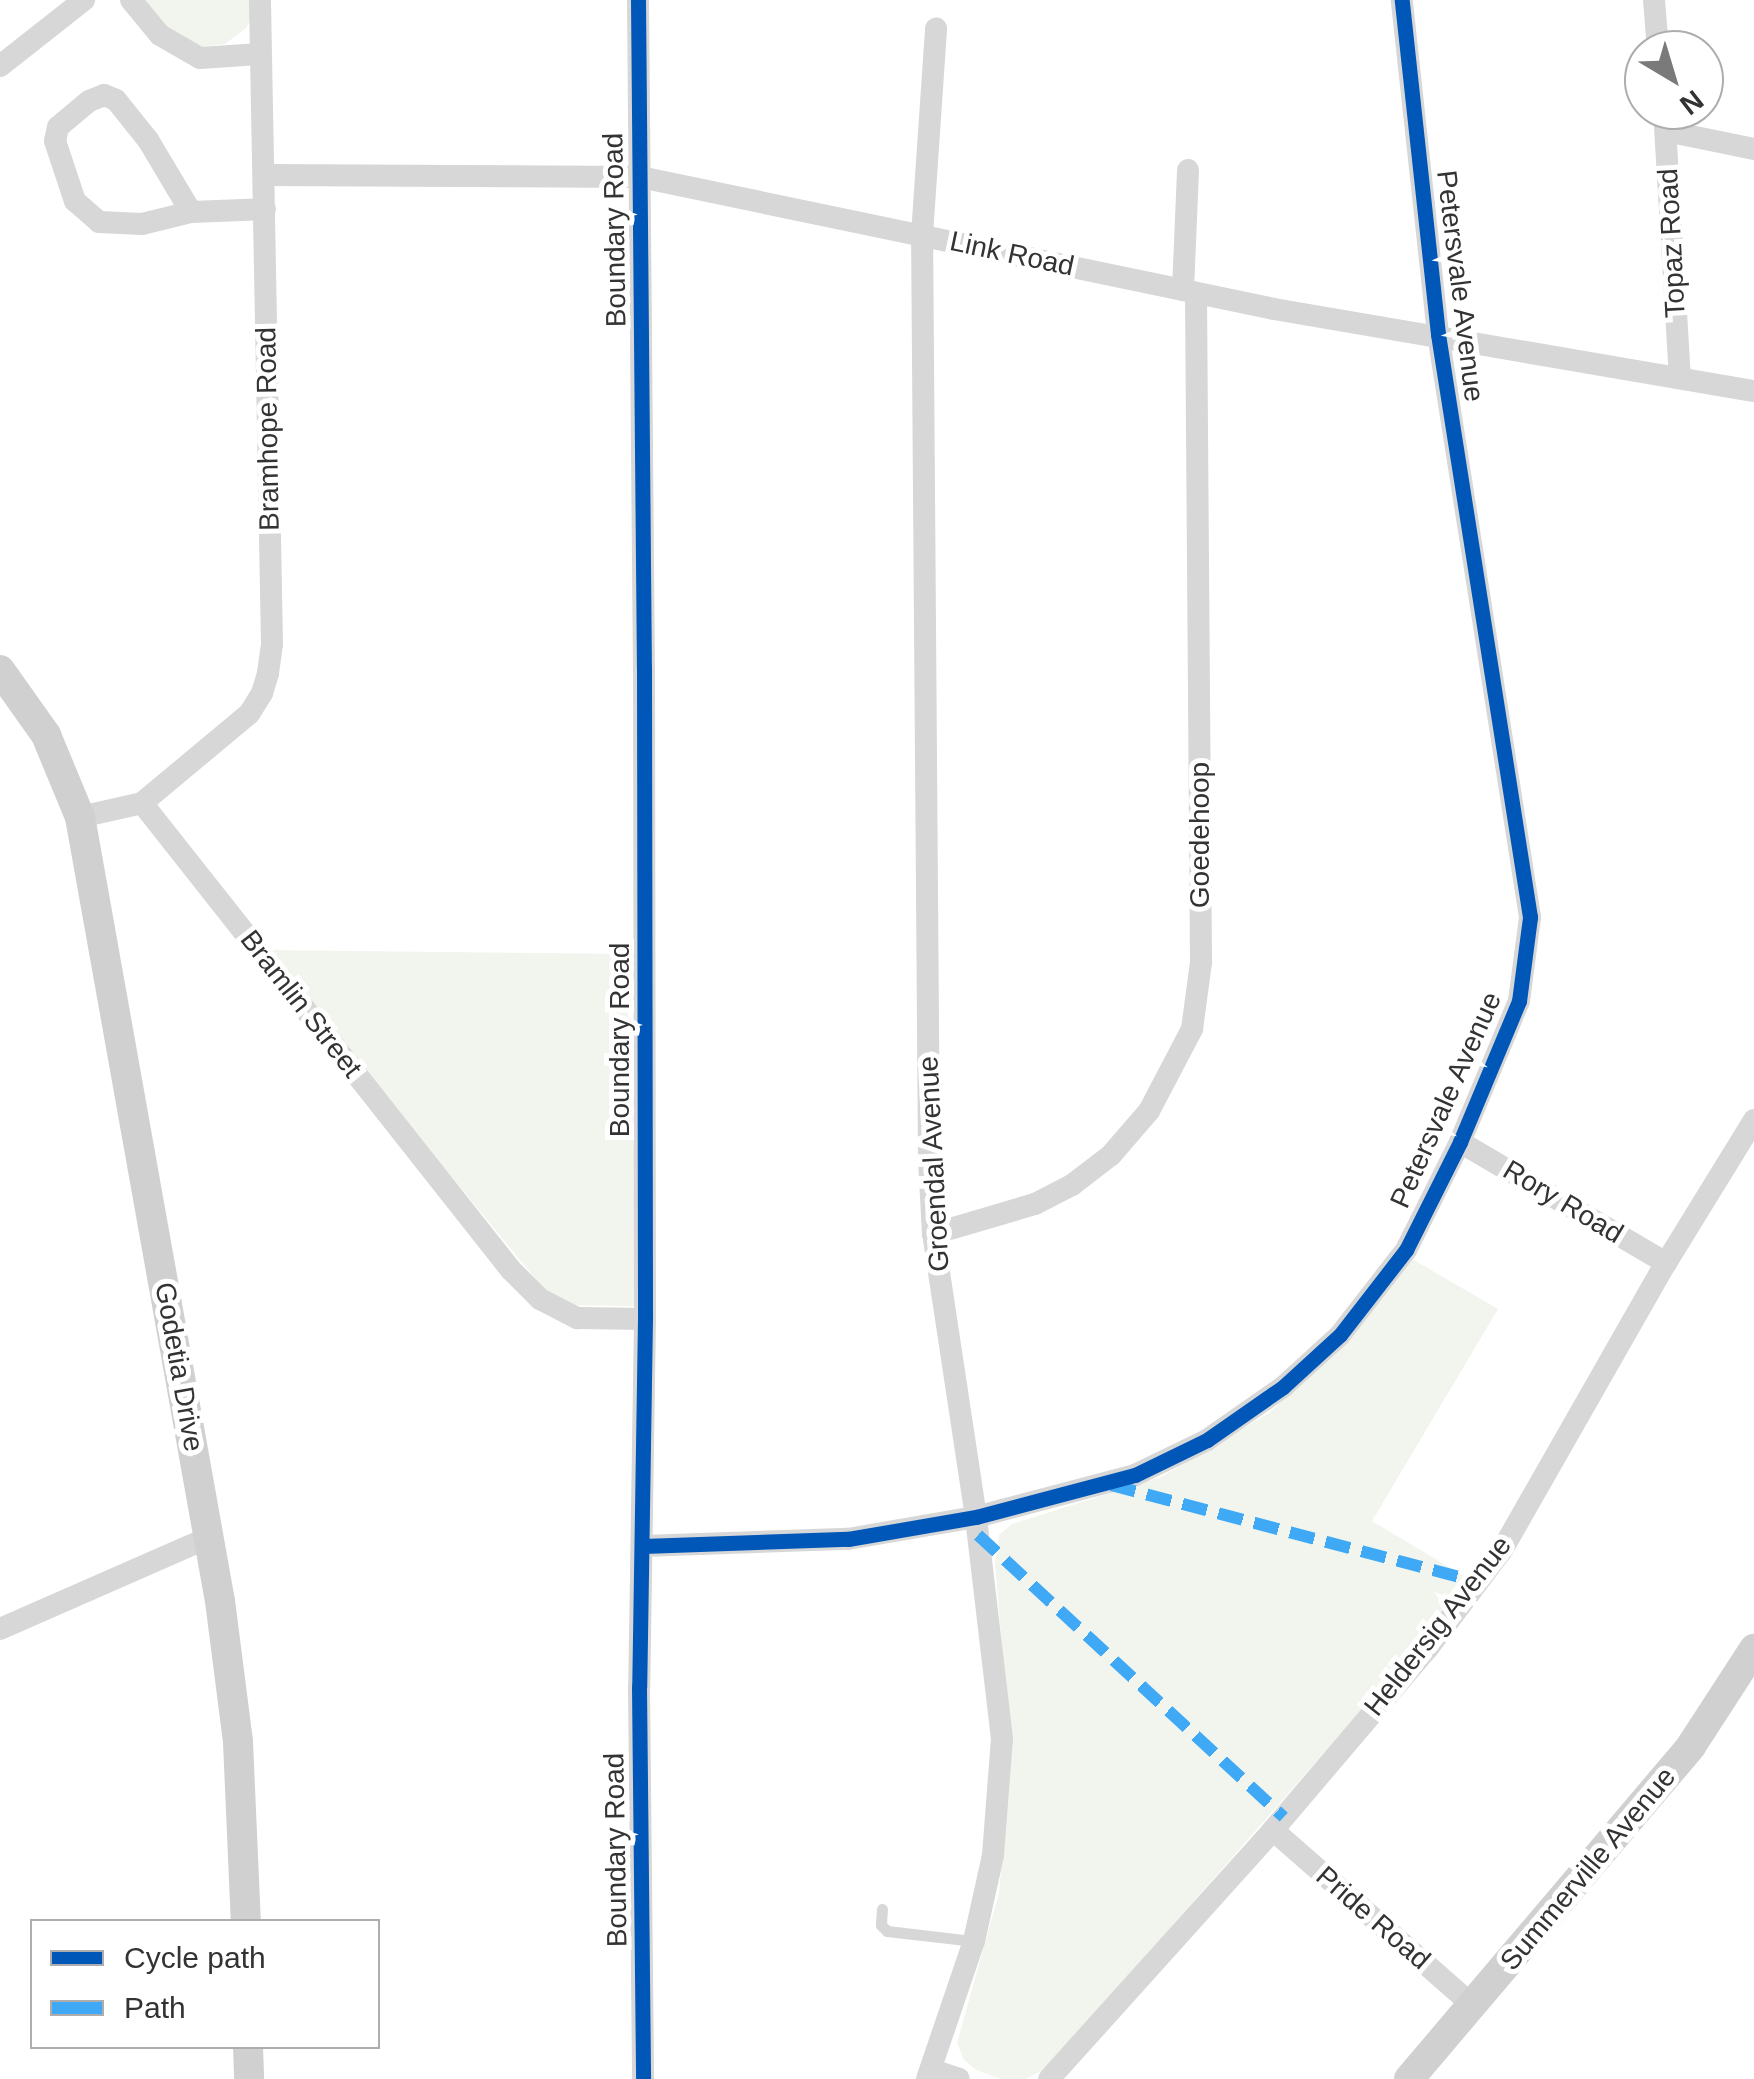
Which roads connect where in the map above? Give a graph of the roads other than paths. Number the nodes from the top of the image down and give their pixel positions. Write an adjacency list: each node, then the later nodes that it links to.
1 (84, 0): 10 (street)
2 (131, 0): 9 (street)
3 (260, 0): 9 (street, Bramhope Road)
4 (638, 0): 16 (street, Boundary Road)
5 (1402, 0): 21 (street, Petersvale Avenue)
6 (1654, 0): 8 (street)
7 (936, 28): 19 (street, Groendal Avenue)
8 (1656, 30)
9 (260, 54): 15 (street, Bramhope Road)
10 (0, 66)
11 (1666, 130): 22 (street, Topaz Road)
12 (1696, 130): 13 (street)
13 (1754, 149)
14 (1188, 170): 20 (street, Goedehoop)
15 (265, 175): 16 (street, Link Road); 17 (street, Bramhope Road)
16 (640, 177): 19 (street, Link Road); 31 (street, Boundary Road)
17 (266, 210): 18 (street); 25 (street, Bramhope Road)
18 (191, 212): 18 (street)
19 (922, 235): 20 (street, Link Road); 29 (street, Groendal Avenue)
20 (1190, 292): 21 (street, Link Road); 29 (street, Goedehoop)
21 (1438, 334): 22 (street, Link Road); 28 (street, Petersvale Avenue)
22 (1680, 376): 23 (street, Link Road)
23 (1754, 391)
24 (0, 670): 26 (street)
25 (142, 802): 26 (street); 31 (street, Bramlin Street)
26 (80, 817): 33 (street, Godetia Drive)
27 (1754, 1120): 30 (street, Heldersig Avenue)
28 (1460, 1142): 30 (street, Rory Road); 32 (street, Petersvale Avenue)
29 (933, 1234): 32 (street, Groendal Avenue)
30 (1666, 1263): 37 (street, Heldersig Avenue)
31 (645, 1319): 34 (street, Boundary Road)
32 (976, 1517): 34 (street, Petersvale Avenue); 40 (street, Groendal Avenue)
33 (210, 1537): 35 (street); 39 (street, Godetia Drive)
34 (643, 1546): 45 (street, Boundary Road)
35 (0, 1629)
36 (1754, 1649): 41 (street, Summerville Avenue)
37 (1273, 1830): 41 (street, Pride Road); 47 (street, Heldersig Avenue)
38 (882, 1909): 40 (lane)
39 (246, 1919)
40 (974, 1941): 43 (street, Groendal Avenue)
41 (1473, 2006): 48 (street, Summerville Avenue)
42 (248, 2049): 44 (street)
43 (930, 2075): 46 (street)
44 (249, 2079)
45 (643, 2079)
46 (959, 2079)
47 (1050, 2079)
48 (1409, 2079)

